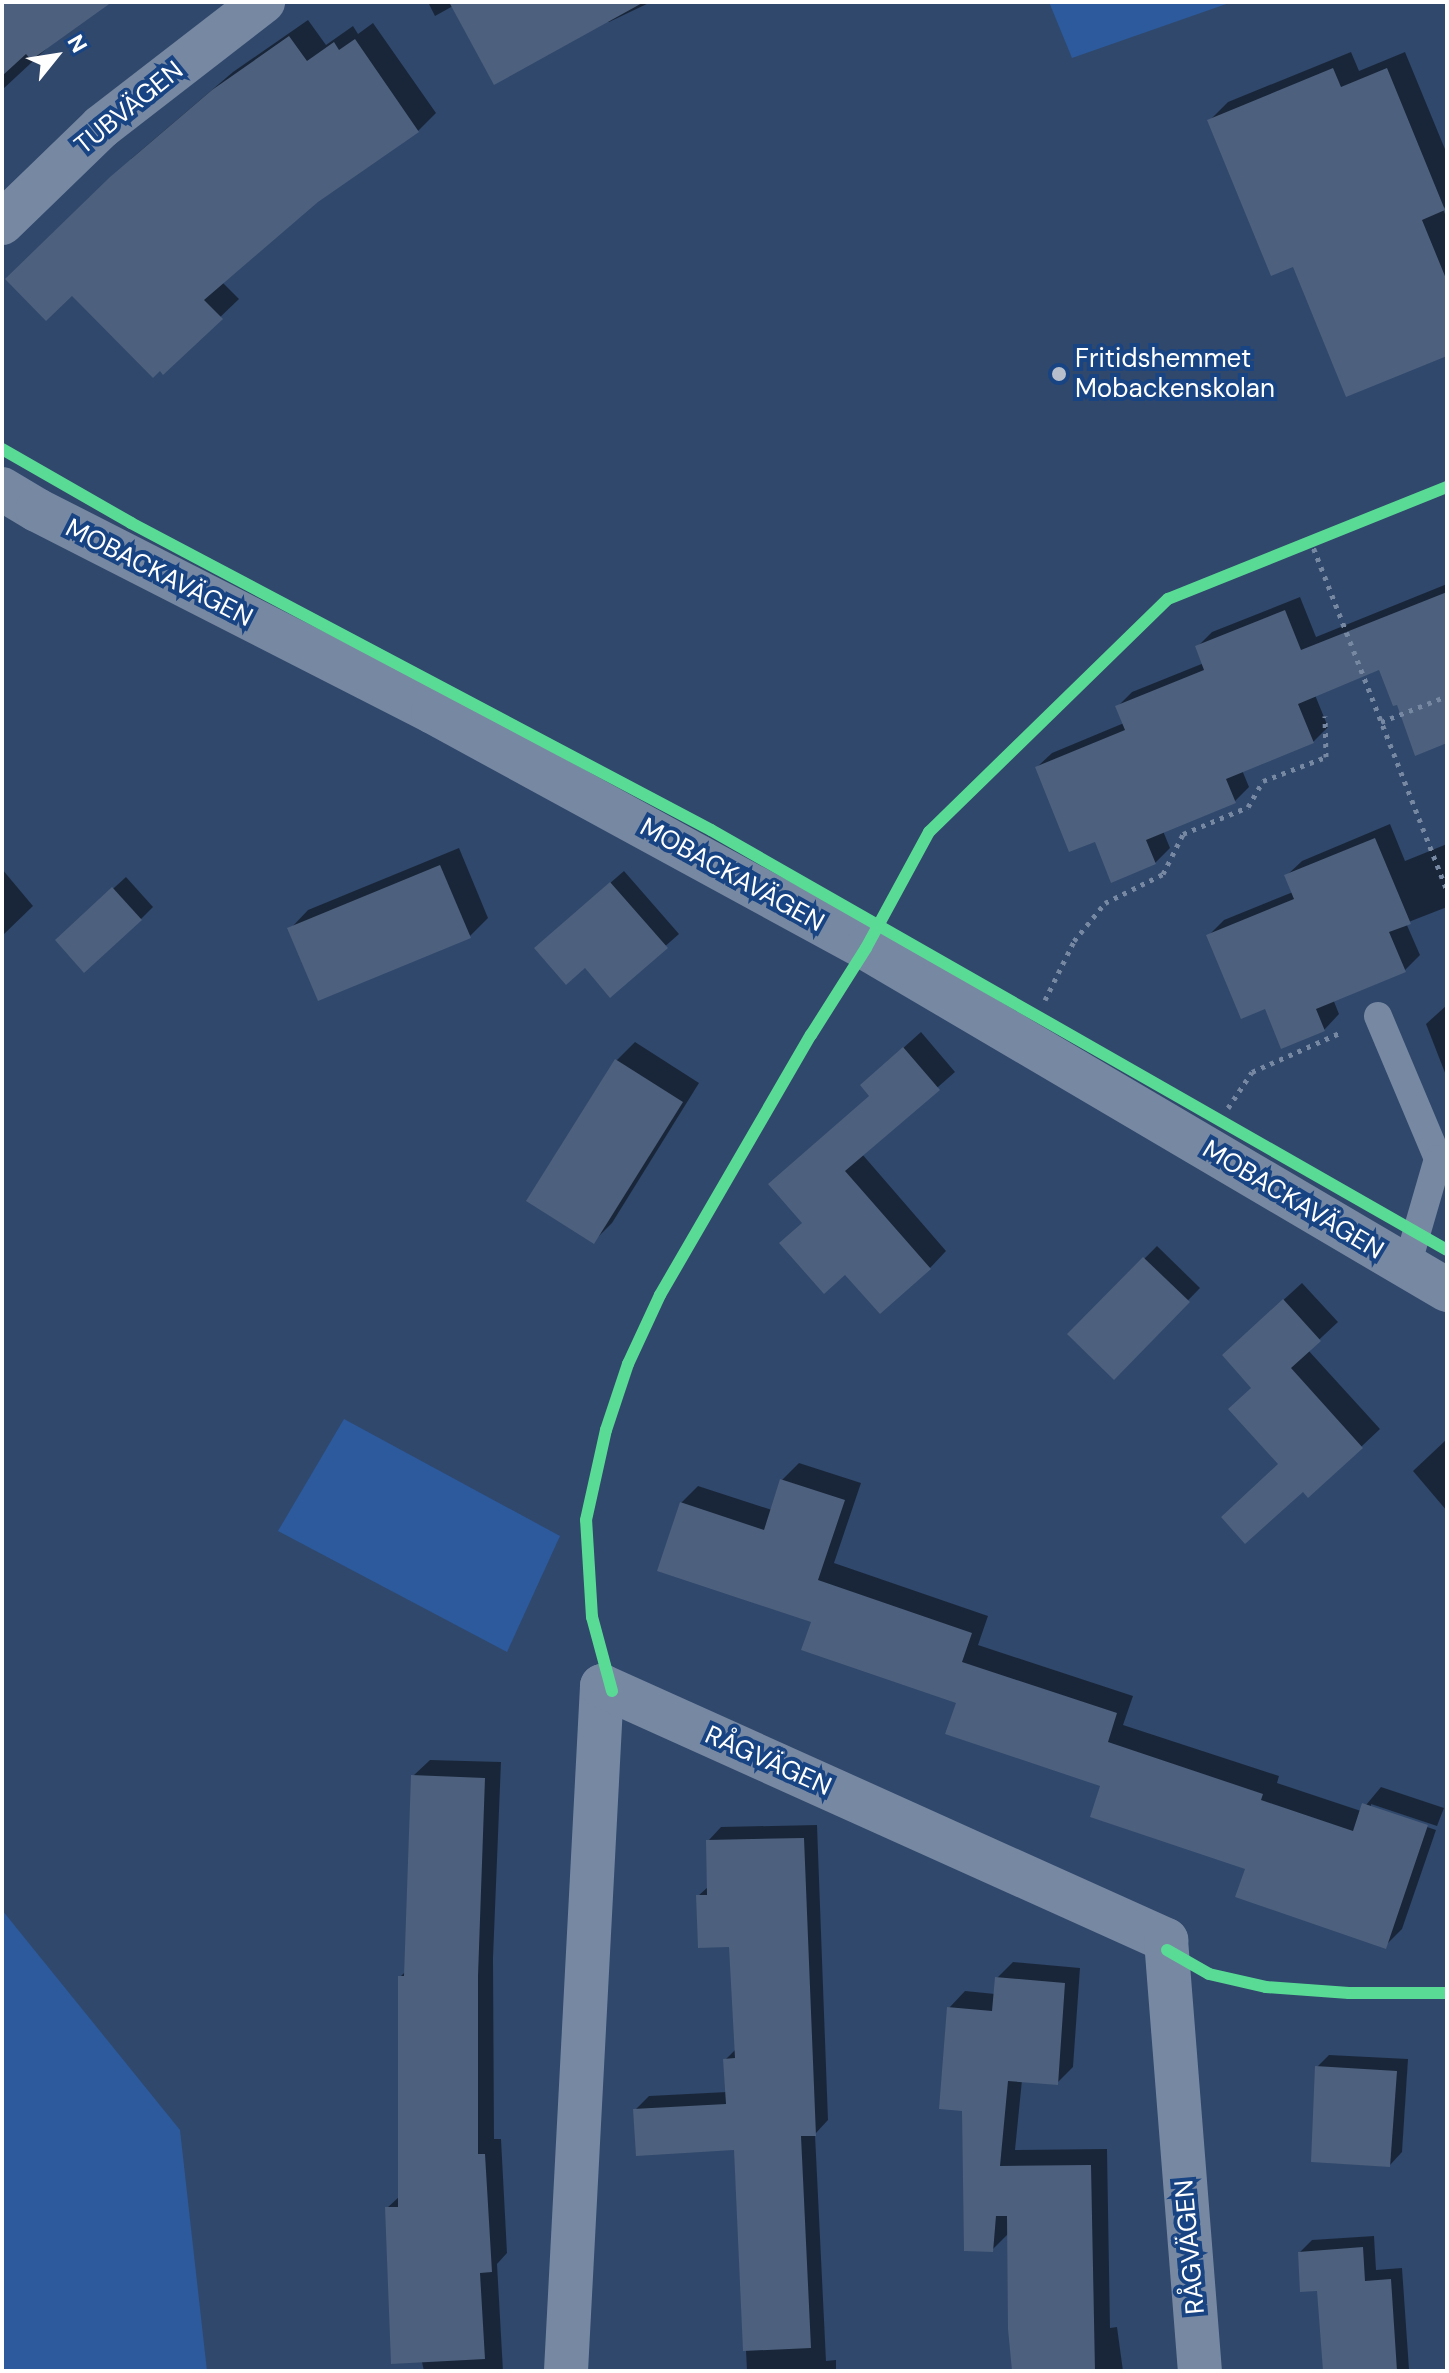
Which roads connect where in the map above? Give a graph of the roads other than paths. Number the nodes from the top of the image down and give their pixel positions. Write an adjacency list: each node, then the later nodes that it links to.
1 (263, 2): 2 (street, TUBVÄGEN)
2 (2, 223)
3 (2, 489): 5 (street, MOBACKAVÄGEN)
4 (1378, 1016): 5 (lane)
5 (1406, 1269): 6 (street, MOBACKAVÄGEN)
6 (1447, 1290)
7 (566, 2371): 8 (street, RÅGVÄGEN)
8 (1200, 2371)

